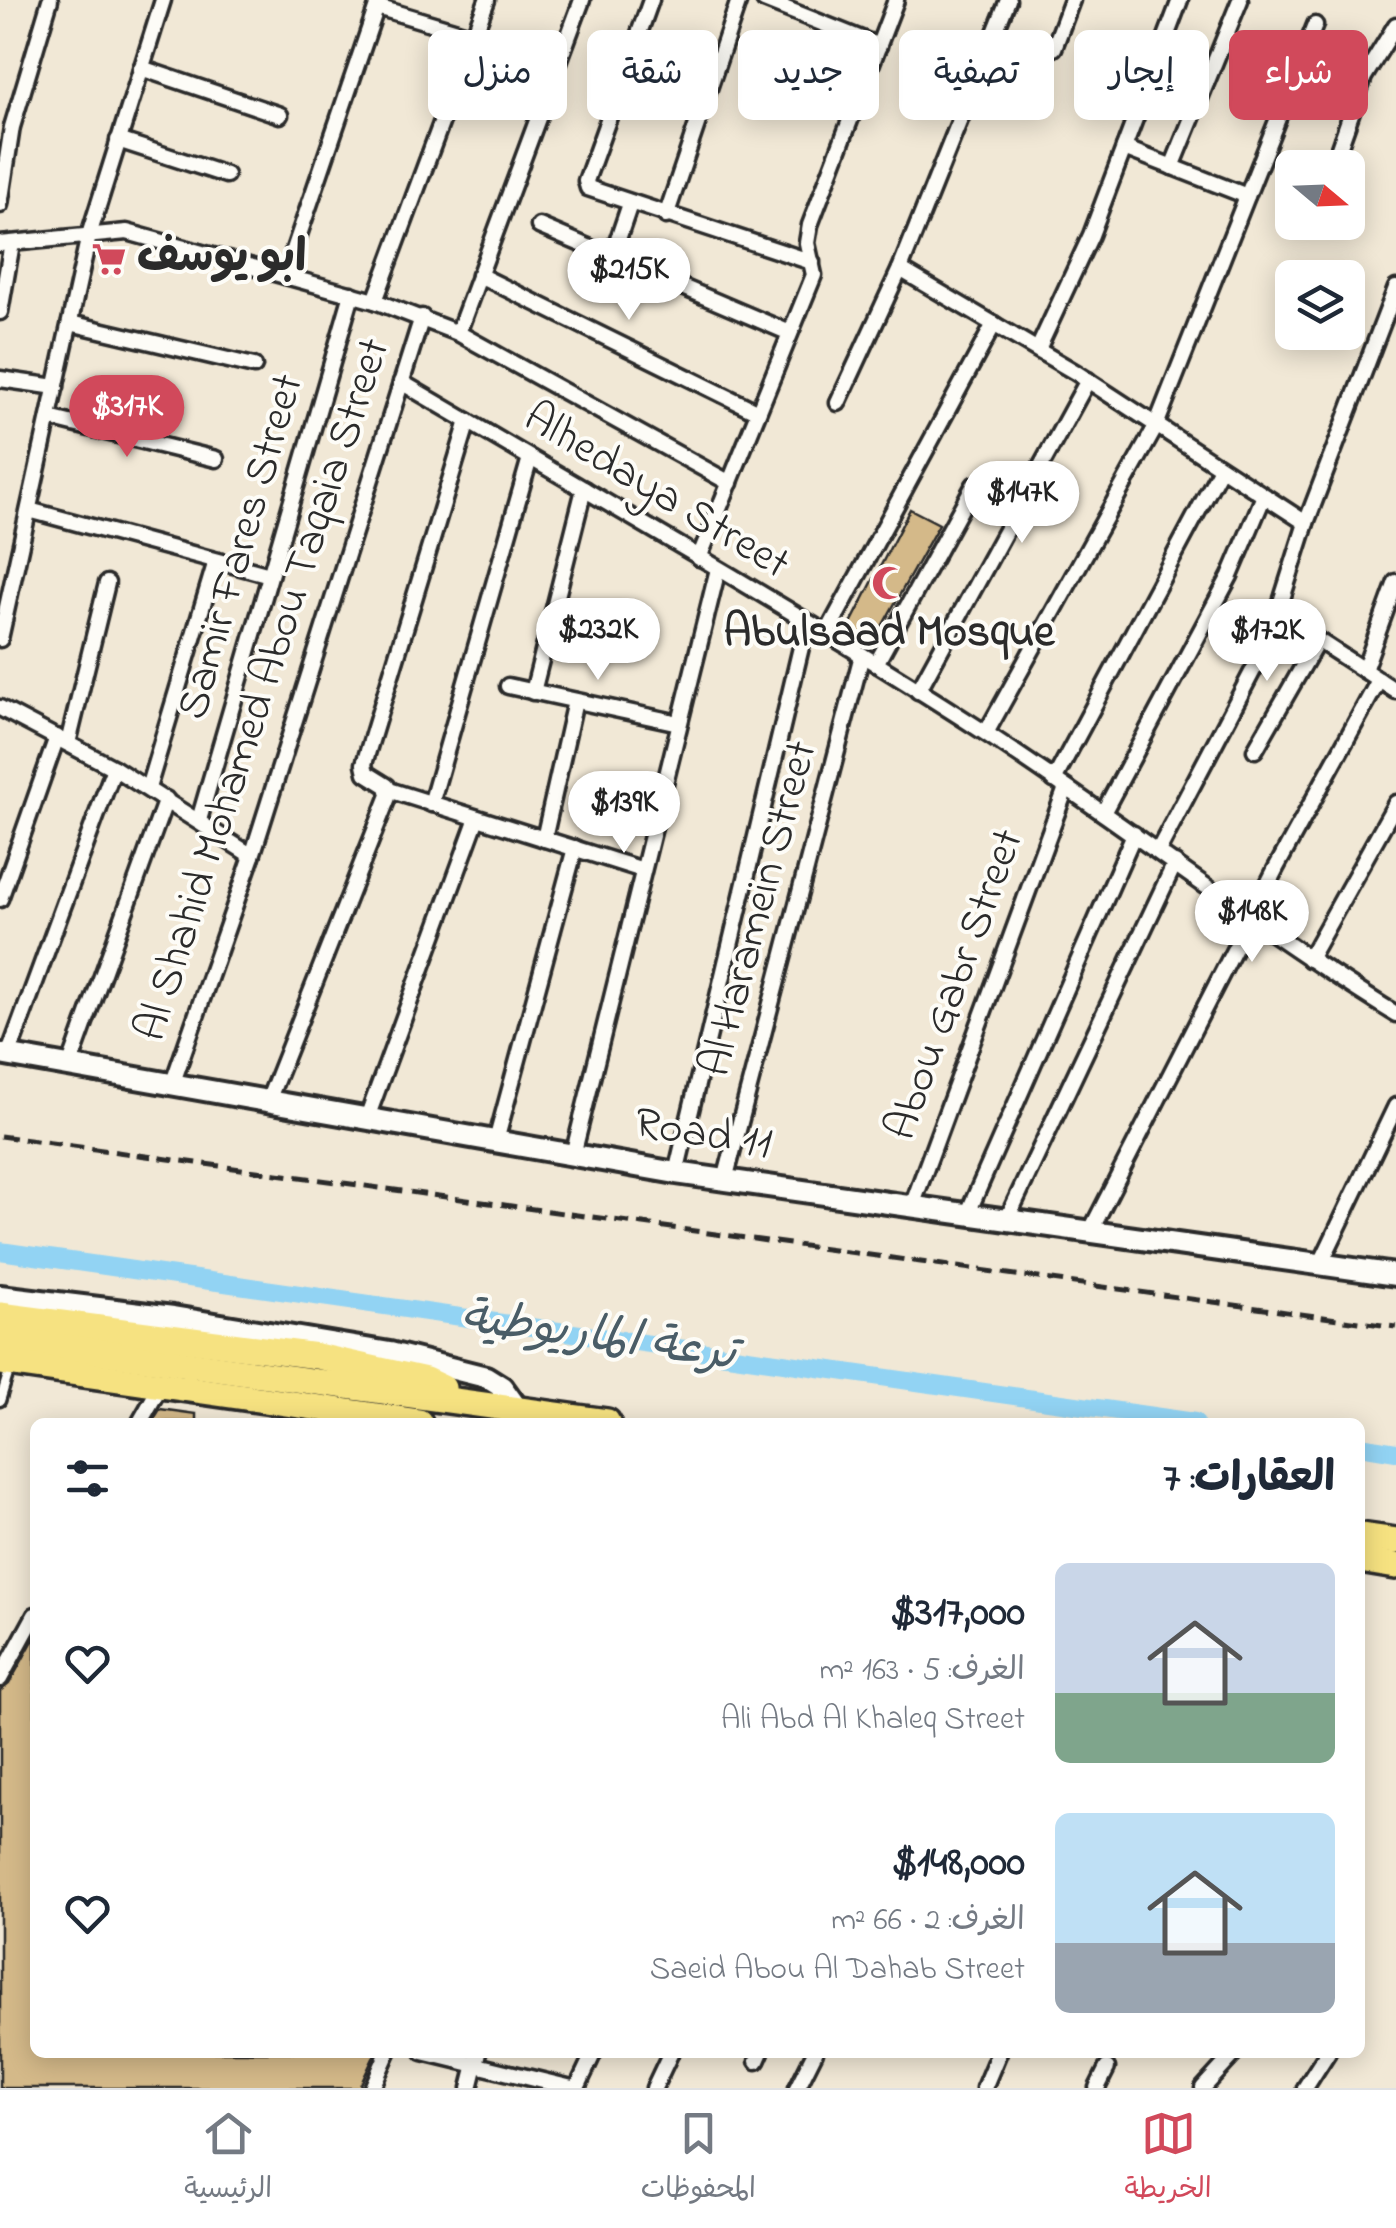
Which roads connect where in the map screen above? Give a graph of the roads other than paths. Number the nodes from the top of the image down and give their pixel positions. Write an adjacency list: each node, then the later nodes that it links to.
1 (50, 0): 32 (street)
2 (162, 0): 21 (street)
3 (487, 0): 17 (street)
4 (582, 0): 40 (street)
5 (651, 0): 31 (street)
6 (739, 0): 33 (street)
7 (764, 0): 18 (street)
8 (896, 0): 19 (street)
9 (1008, 0): 39 (street)
10 (1072, 0): 20 (street)
11 (1180, 0): 26 (street)
12 (1240, 0): 28 (street)
13 (378, 3): 16 (street); 41 (street)
14 (1315, 25): 30 (street)
15 (1396, 25): 27 (street)
16 (457, 30)
17 (476, 30)
18 (839, 30)
19 (879, 46)
20 (1054, 48)
21 (141, 68): 22 (street); 25 (street)
22 (280, 115)
23 (442, 120): 44 (street)
24 (850, 120): 38 (street)
25 (118, 140): 29 (street); 35 (street)
26 (1124, 148): 28 (street); 51 (street)
27 (1338, 150)
28 (1172, 167): 30 (street)
29 (226, 175)
30 (1247, 196): 61 (street)
31 (630, 204): 33 (street); 37 (street)
32 (0, 205)
33 (666, 216): 38 (street)
34 (539, 226): 37 (street)
35 (89, 234): 36 (street); 41 (street); 47 (street)
36 (6, 244): 45 (street)
37 (612, 258): 50 (street)
38 (812, 262): 50 (street)
39 (900, 269): 48 (street); 57 (street)
40 (479, 275): 49 (street); 58 (street)
41 (285, 276): 43 (street)
42 (1396, 288): 70 (street)
43 (352, 294): 44 (street); 74 (street, Samir Fares Street)
44 (375, 300): 46 (street)
45 (0, 312)
46 (422, 317): 49 (street); 55 (street, Al Shahid Mohamed Abou Taqaia Street)
47 (70, 323): 52 (street); 56 (street)
48 (994, 324): 51 (street); 79 (street)
49 (458, 333): 65 (street)
50 (790, 334): 58 (street)
51 (1038, 349): 54 (street)
52 (254, 366)
53 (0, 379): 56 (street)
54 (1088, 380): 61 (street); 87 (street)
55 (401, 382): 60 (street, Alhedaya Street); 110 (street, Al Shahid Mohamed Abou Taqaia Street)
56 (56, 387): 59 (street)
57 (838, 403)
58 (758, 412): 65 (street)
59 (49, 418): 63 (street); 69 (street)
60 (468, 421): 62 (street, Alhedaya Street); 99 (street)
61 (1155, 428): 64 (street); 93 (street)
62 (530, 458): 67 (street, Alhedaya Street); 102 (street)
63 (216, 459)
64 (1220, 470): 68 (street); 97 (street, Abou Gabr Street)
65 (730, 483): 71 (street)
66 (974, 486): 83 (street)
67 (584, 489): 71 (street, Alhedaya Street); 89 (street)
68 (1263, 498): 70 (street); 103 (street)
69 (29, 510): 72 (street); 80 (street)
70 (1306, 523): 77 (street)
71 (698, 558): 73 (street, Alhedaya Street)
72 (216, 561): 74 (street); 98 (street)
73 (718, 568): 78 (street, Alhedaya Street); 92 (street)
74 (270, 575): 105 (street, Samir Fares Street)
75 (1396, 582): 84 (street)
76 (107, 583): 94 (street)
77 (1279, 615): 81 (street); 109 (street)
78 (807, 622): 79 (street, Alhedaya Street); 125 (street)
79 (827, 634): 82 (street, Alhedaya Street)
80 (0, 640)
81 (1318, 640): 84 (street); 95 (street)
82 (862, 655): 83 (street, Alhedaya Street); 126 (street, Al Haramein Street)
83 (876, 664): 87 (street, Alhedaya Street)
84 (1364, 670): 85 (street)
85 (1379, 680): 88 (street); 114 (street)
86 (508, 686): 89 (street)
87 (918, 691): 93 (street, Alhedaya Street)
88 (1396, 691)
89 (533, 692): 90 (street)
90 (575, 701): 92 (street); 107 (street)
91 (0, 708): 94 (street)
92 (680, 723): 112 (street)
93 (986, 734): 97 (street, Alhedaya Street)
94 (63, 740): 96 (street); 113 (street)
95 (1254, 750)
96 (114, 768): 98 (street); 117 (street)
97 (1060, 784): 103 (street, Alhedaya Street); 127 (street, Abou Gabr Street)
98 (148, 788): 100 (street)
99 (389, 790): 102 (street); 120 (street)
100 (166, 798): 105 (street); 118 (street)
101 (1396, 803): 115 (street)
102 (431, 804): 104 (street)
103 (1104, 814): 106 (street, Alhedaya Street)
104 (477, 818): 107 (street); 122 (street)
105 (199, 820): 110 (street)
106 (1134, 834): 109 (street, Alhedaya Street); 128 (street)
107 (544, 838): 108 (street)
108 (574, 848): 112 (street); 123 (street)
109 (1158, 851): 111 (street, Alhedaya Street)
110 (252, 856): 119 (street, Al Shahid Mohamed Abou Taqaia Street)
111 (1176, 863): 114 (street, Alhedaya Street); 129 (street)
112 (643, 870): 124 (street)
113 (0, 900)
114 (1251, 918): 115 (street, Alhedaya Street); 130 (street)
115 (1309, 960): 116 (street, Alhedaya Street)
116 (1396, 1014)
117 (4, 1055): 118 (street, Road 11)
118 (69, 1067): 119 (street, Road 11)
119 (172, 1085): 120 (street, Road 11)
120 (268, 1101): 122 (street, Road 11)
121 (1396, 1106): 131 (street)
122 (367, 1118): 123 (street, Road 11)
123 (496, 1141): 124 (street, Road 11)
124 (573, 1154): 125 (street, Road 11)
125 (676, 1173): 126 (street, Road 11)
126 (725, 1180): 127 (street, Road 11)
127 (912, 1206): 128 (street, Road 11)
128 (967, 1215): 129 (street, Road 11)
129 (1006, 1220): 130 (street, Road 11)
130 (1090, 1232): 131 (street, Road 11)
131 (1320, 1265): 132 (street, Road 11)
132 (1396, 1275)
133 (0, 1296): 140 (street)
134 (0, 1315): 138 (highway)
135 (0, 1338): 138 (highway)
136 (6, 1363): 137 (highway); 139 (lane)
137 (161, 1386): 141 (street); 142 (highway)
138 (456, 1400): 140 (highway)
139 (0, 1401)
140 (517, 1408): 143 (highway)
141 (142, 1418)
142 (391, 1418)
143 (581, 1418)
144 (1365, 1537): 145 (highway)
145 (1396, 1541)
146 (1365, 1561): 147 (highway)
147 (1396, 1566)
148 (30, 1625): 149 (street)
149 (0, 1680)
150 (385, 2058): 159 (street)
151 (591, 2058): 161 (street)
152 (668, 2058): 162 (street)
153 (811, 2058): 163 (street)
154 (996, 2058): 164 (street)
155 (1230, 2058): 166 (street)
156 (1324, 2058): 167 (street)
157 (477, 2059): 160 (street); 161 (street)
158 (1106, 2068): 165 (street)
159 (372, 2088)
160 (470, 2088)
161 (574, 2088)
162 (654, 2088)
163 (797, 2088)
164 (984, 2088)
165 (1097, 2088)
166 (1203, 2088)
167 (1305, 2088)

